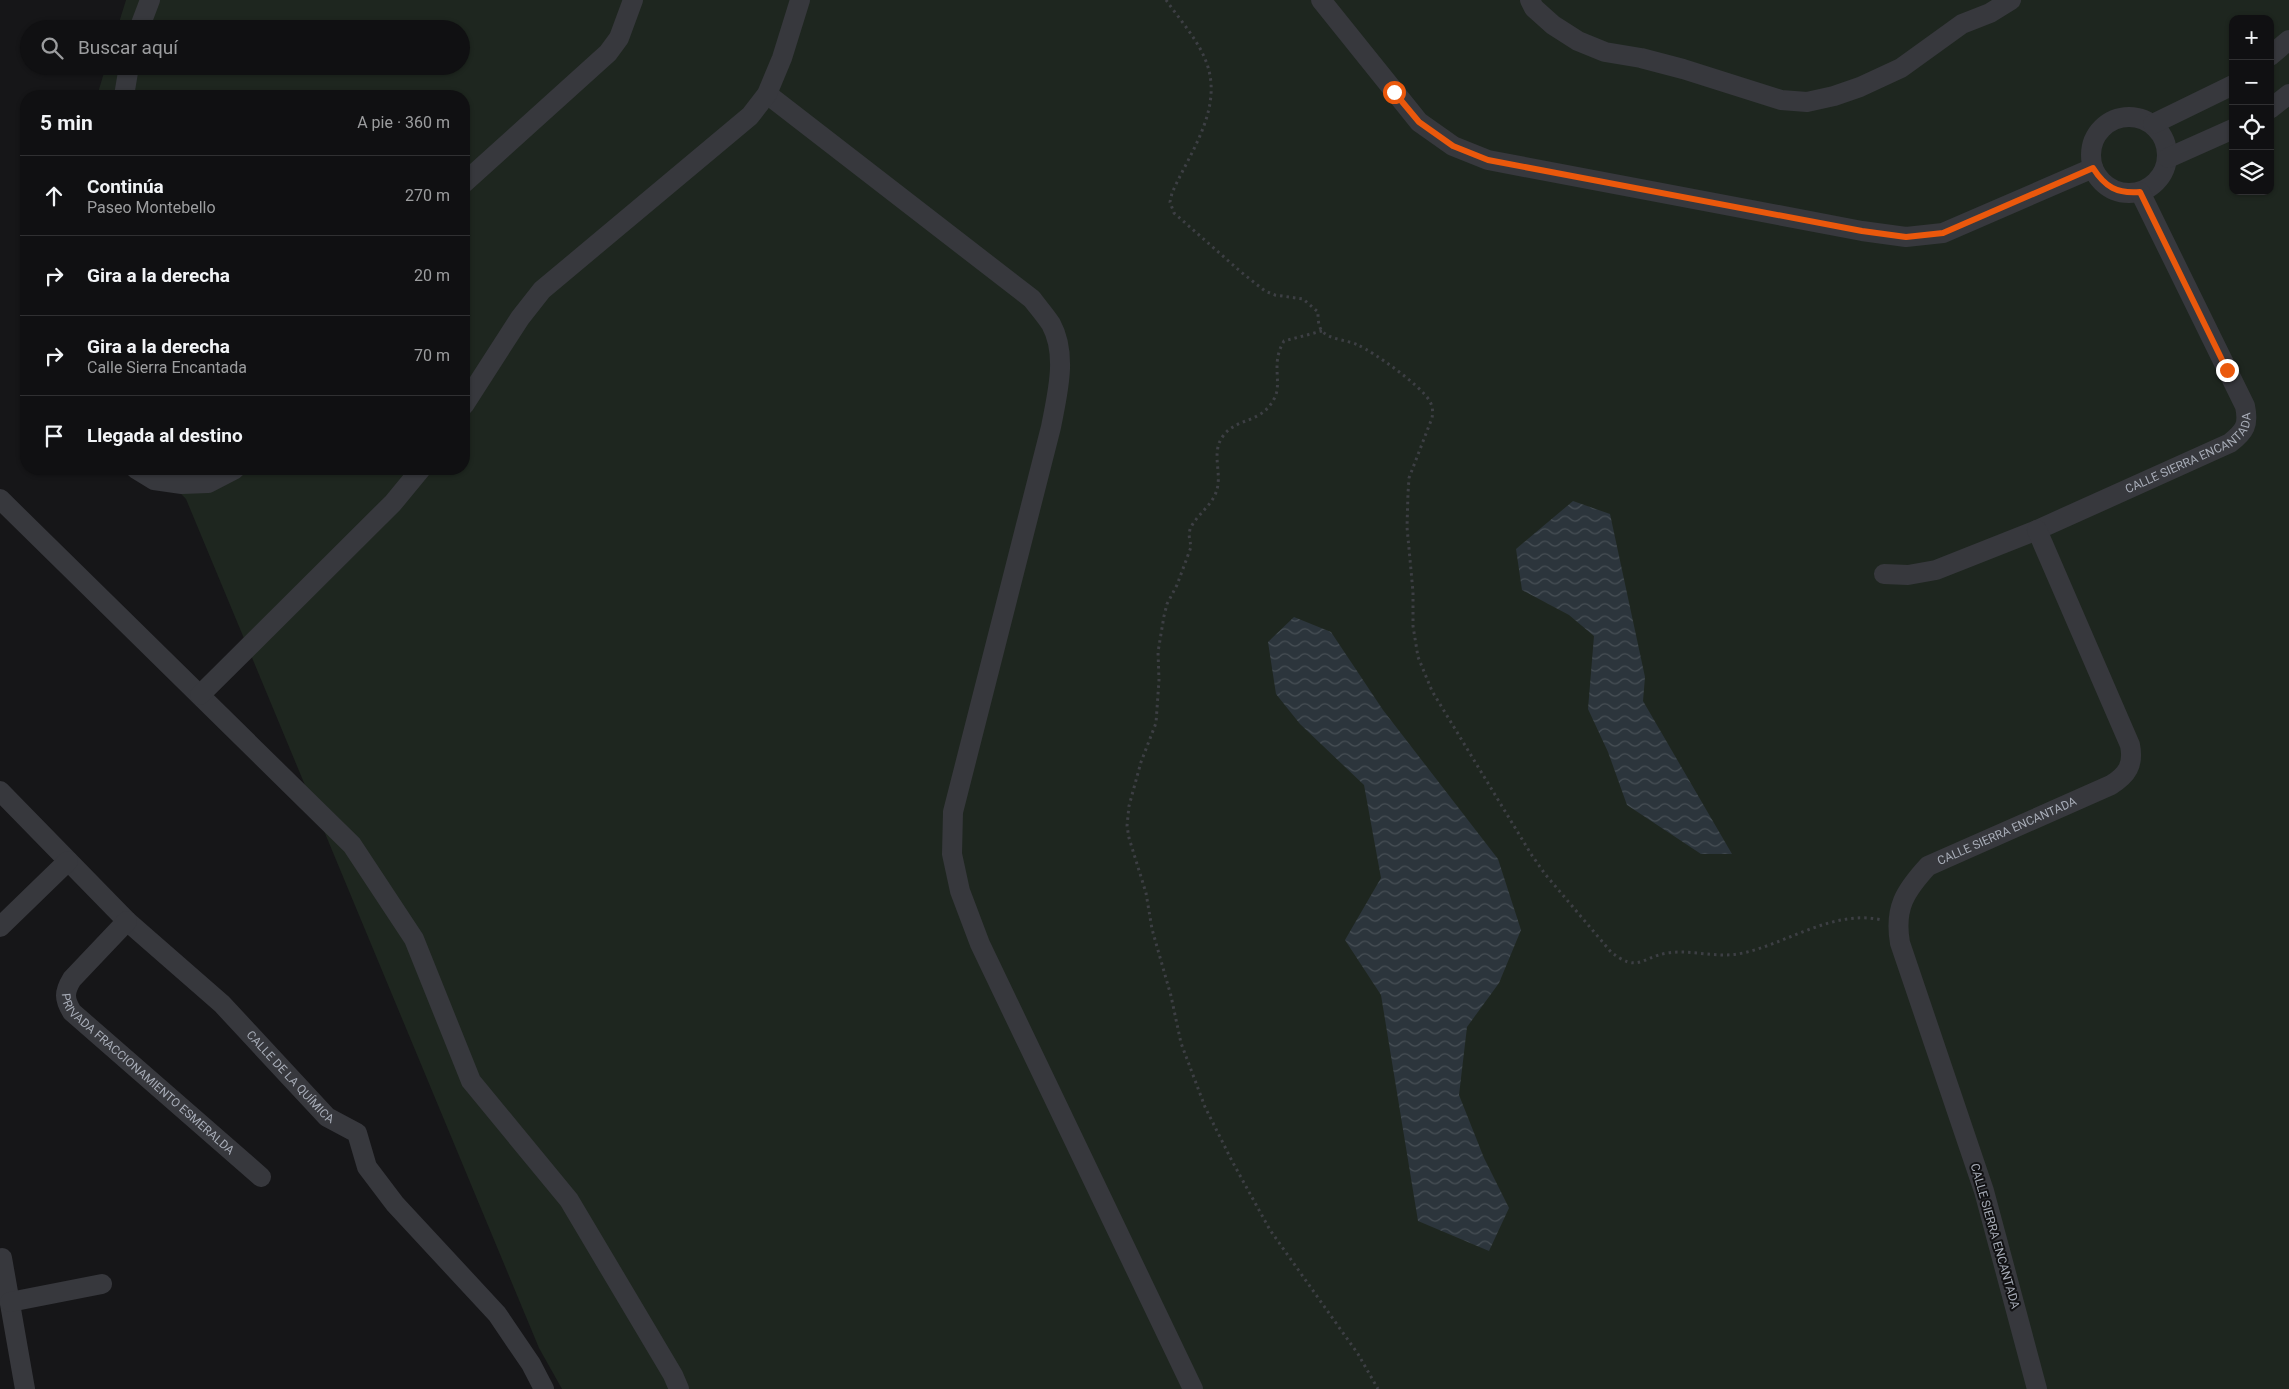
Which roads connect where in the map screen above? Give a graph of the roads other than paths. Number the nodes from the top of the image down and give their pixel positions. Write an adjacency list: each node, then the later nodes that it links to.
1 (150, 0): 7 (street)
2 (633, 0): 20 (street)
3 (800, 0): 13 (street)
4 (1321, 0): 19 (street)
5 (1530, 0): 6 (street)
6 (2011, 0)
7 (142, 20)
8 (2289, 40): 9 (street)
9 (2274, 53)
10 (128, 75): 12 (street)
11 (2229, 87): 16 (street)
12 (125, 90)
13 (767, 94): 22 (street); 41 (street)
14 (2289, 94): 15 (street)
15 (2274, 106)
16 (2153, 124): 18 (street); 19 (street)
17 (2229, 131): 18 (street)
18 (2168, 158): 21 (street)
19 (2093, 168): 21 (street)
20 (470, 178)
21 (2140, 192): 27 (street, CALLE SIERRA ENCANTADA)
22 (470, 396)
23 (146, 475): 24 (street)
24 (224, 475)
25 (416, 475): 29 (street)
26 (0, 499): 29 (street)
27 (2037, 530): 28 (street, CALLE SIERRA ENCANTADA); 42 (street, CALLE SIERRA ENCANTADA)
28 (1884, 574)
29 (200, 695): 40 (street)
30 (0, 791): 31 (street, CALLE DE LA QUÍMICA)
31 (68, 861): 32 (street, CALLE DE LA QUÍMICA); 33 (street)
32 (127, 921): 34 (street, PRIVADA FRACCIONAMIENTO ESMERALDA); 39 (street, CALLE DE LA QUÍMICA)
33 (0, 927)
34 (261, 1177)
35 (2, 1258): 37 (street)
36 (102, 1284): 37 (street)
37 (10, 1302): 38 (street)
38 (25, 1389)
39 (544, 1389)
40 (679, 1389)
41 (1193, 1389)
42 (2037, 1389)

